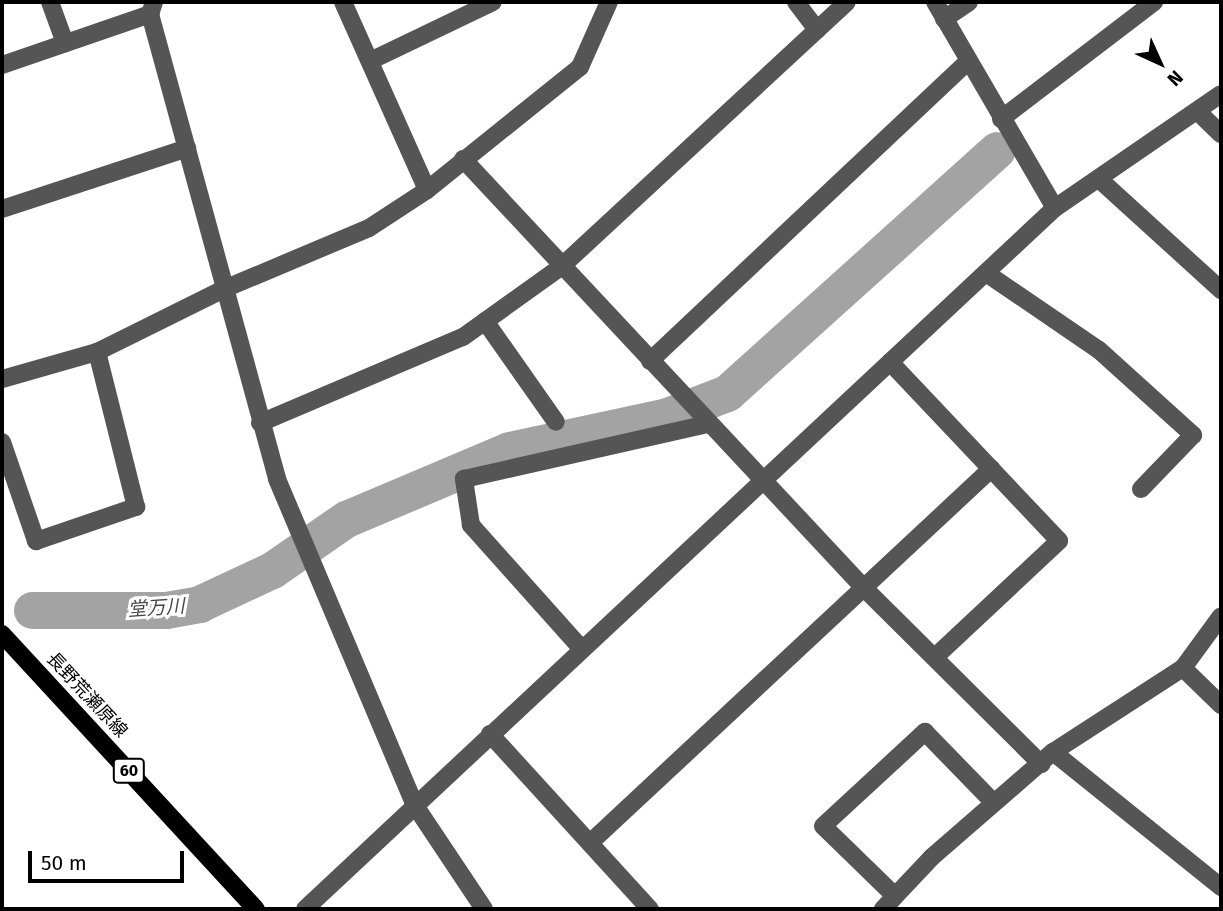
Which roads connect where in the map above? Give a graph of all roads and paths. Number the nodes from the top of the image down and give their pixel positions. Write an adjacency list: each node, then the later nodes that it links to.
1 (50, 2): 13 (street)
2 (343, 2): 14 (street)
3 (493, 2): 14 (street)
4 (609, 2): 22 (street)
5 (796, 2): 12 (street)
6 (847, 2): 12 (street)
7 (935, 2): 11 (street)
8 (969, 2): 11 (street)
9 (1154, 2): 19 (street)
10 (152, 8): 13 (street); 21 (street)
11 (944, 19): 15 (street)
12 (817, 30): 27 (street)
13 (65, 43): 16 (street)
14 (370, 61): 24 (street)
15 (967, 62): 19 (street); 33 (street)
16 (2, 65)
17 (1221, 94): 18 (street)
18 (1197, 111): 20 (street); 23 (street)
19 (1001, 119): 25 (street)
20 (1221, 134)
21 (187, 148): 26 (street); 29 (street)
22 (463, 159): 24 (street); 27 (street)
23 (1100, 180): 25 (street); 30 (street)
24 (427, 190): 29 (street)
25 (1055, 208): 28 (street)
26 (2, 209)
27 (562, 266): 31 (street); 33 (street)
28 (986, 273): 34 (street); 42 (street)
29 (224, 289): 32 (street); 37 (street)
30 (1221, 290)
31 (485, 321): 36 (street); 37 (street)
32 (97, 352): 35 (street); 39 (street)
33 (650, 361): 38 (street)
34 (890, 362): 40 (street); 41 (street)
35 (2, 379)
36 (556, 422)
37 (260, 423): 53 (street)
38 (709, 424): 41 (street); 46 (street)
39 (2, 442)
40 (991, 469): 43 (street); 47 (street)
41 (762, 481): 43 (street); 46 (street)
42 (1141, 489)
43 (864, 588): 47 (street); 54 (street)
44 (1221, 616): 48 (street)
45 (2, 634): 57 (main road, 長野荒瀬原線 / 60)
46 (580, 648): 50 (street)
47 (935, 657): 51 (street)
48 (1183, 668): 49 (street); 51 (street)
49 (1221, 705)
50 (490, 734): 53 (street); 54 (street)
51 (1047, 758): 52 (street); 55 (street)
52 (993, 803): 56 (street); 56 (street)
53 (414, 804): 58 (street); 59 (street)
54 (592, 841): 60 (street)
55 (1221, 887)
56 (889, 903)
57 (256, 909)
58 (305, 909)
59 (484, 909)
60 (650, 909)

